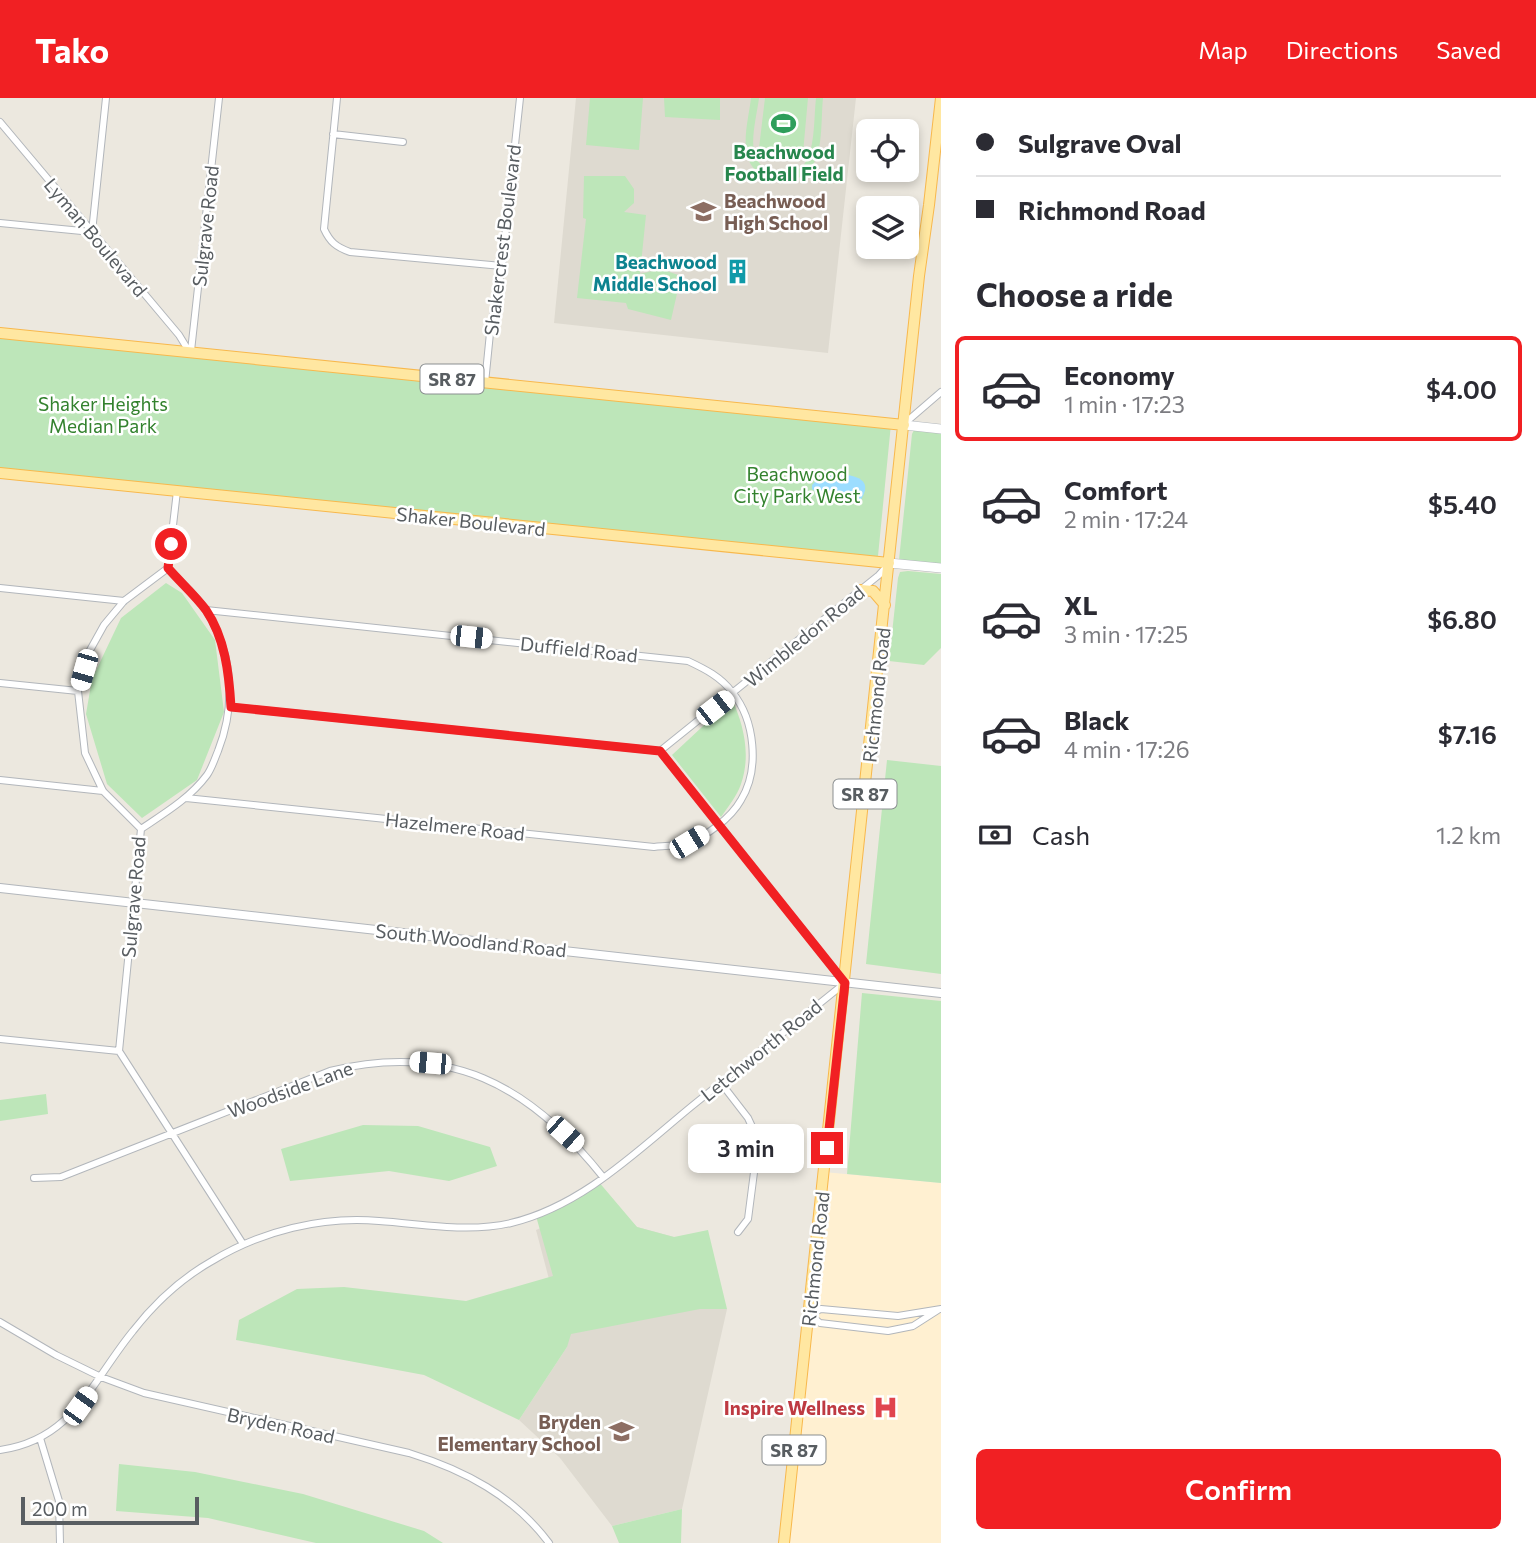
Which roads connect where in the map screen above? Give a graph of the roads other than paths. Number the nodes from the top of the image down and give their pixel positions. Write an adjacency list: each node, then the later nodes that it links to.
1 (106, 98): 10 (street)
2 (219, 98): 13 (street, Sulgrave Road)
3 (337, 98): 7 (street)
4 (520, 98): 11 (street, Shakercrest Boulevard)
5 (941, 98): 16 (main road, Richmond Road)
6 (0, 122): 10 (street, Lyman Boulevard)
7 (333, 134): 8 (street); 11 (street)
8 (403, 142)
9 (0, 223): 10 (street)
10 (92, 232): 13 (street, Lyman Boulevard)
11 (502, 266): 14 (street, Shakercrest Boulevard)
12 (0, 334): 13 (main road, SR 87)
13 (190, 353): 14 (main road, SR 87)
14 (485, 383): 16 (main road, SR 87)
15 (941, 392): 16 (street)
16 (904, 425): 17 (main road); 20 (main road, Richmond Road / SR 87)
17 (941, 429)
18 (0, 473): 19 (main road, Shaker Boulevard)
19 (177, 491): 20 (main road, Shaker Boulevard); 21 (street)
20 (889, 563): 22 (main road, Shaker Boulevard); 24 (street, Wimbledon Road); 26 (main road, Richmond Road / SR 87)
21 (168, 568): 25 (street, Sulgrave Road); 27 (street)
22 (941, 568)
23 (0, 588): 25 (street)
24 (860, 590): 26 (main road); 30 (street, Wimbledon Road)
25 (124, 601): 29 (street, Sulgrave Road)
26 (885, 605): 40 (main road, Richmond Road / SR 87)
27 (206, 610): 30 (street, Duffield Road); 31 (street)
28 (0, 683): 29 (street)
29 (78, 691): 34 (street, Sulgrave Road)
30 (733, 693): 32 (street, Wimbledon Road); 36 (street, Hazelmere Road)
31 (231, 707): 32 (street); 35 (street)
32 (660, 751): 36 (street)
33 (0, 780): 34 (street)
34 (103, 791): 37 (street, Sulgrave Road)
35 (186, 798): 36 (street, Hazelmere Road); 37 (street)
36 (719, 825): 40 (street)
37 (141, 829): 39 (street, Sulgrave Road)
38 (0, 888): 39 (street, South Woodland Road)
39 (133, 902): 40 (street, South Woodland Road); 43 (street, Sulgrave Road)
40 (845, 983): 41 (street, South Woodland Road); 44 (street, Letchworth Road); 51 (main road, Richmond Road / SR 87)
41 (941, 993)
42 (0, 1039): 43 (street)
43 (119, 1051): 45 (street)
44 (721, 1083): 46 (street, Letchworth Road); 48 (street)
45 (172, 1134): 46 (street, Woodside Lane); 47 (street, Woodside Lane); 49 (street)
46 (603, 1177): 49 (street, Letchworth Road)
47 (34, 1178)
48 (738, 1233)
49 (243, 1244): 53 (street, Letchworth Road)
50 (939, 1309): 51 (street); 51 (street)
51 (809, 1314): 58 (main road, Richmond Road / SR 87)
52 (0, 1322): 53 (street, Bryden Road)
53 (101, 1377): 54 (street, Letchworth Road); 57 (street, Bryden Road)
54 (40, 1438): 55 (street, Letchworth Road); 56 (street)
55 (0, 1450)
56 (60, 1543)
57 (549, 1543)
58 (784, 1543)

